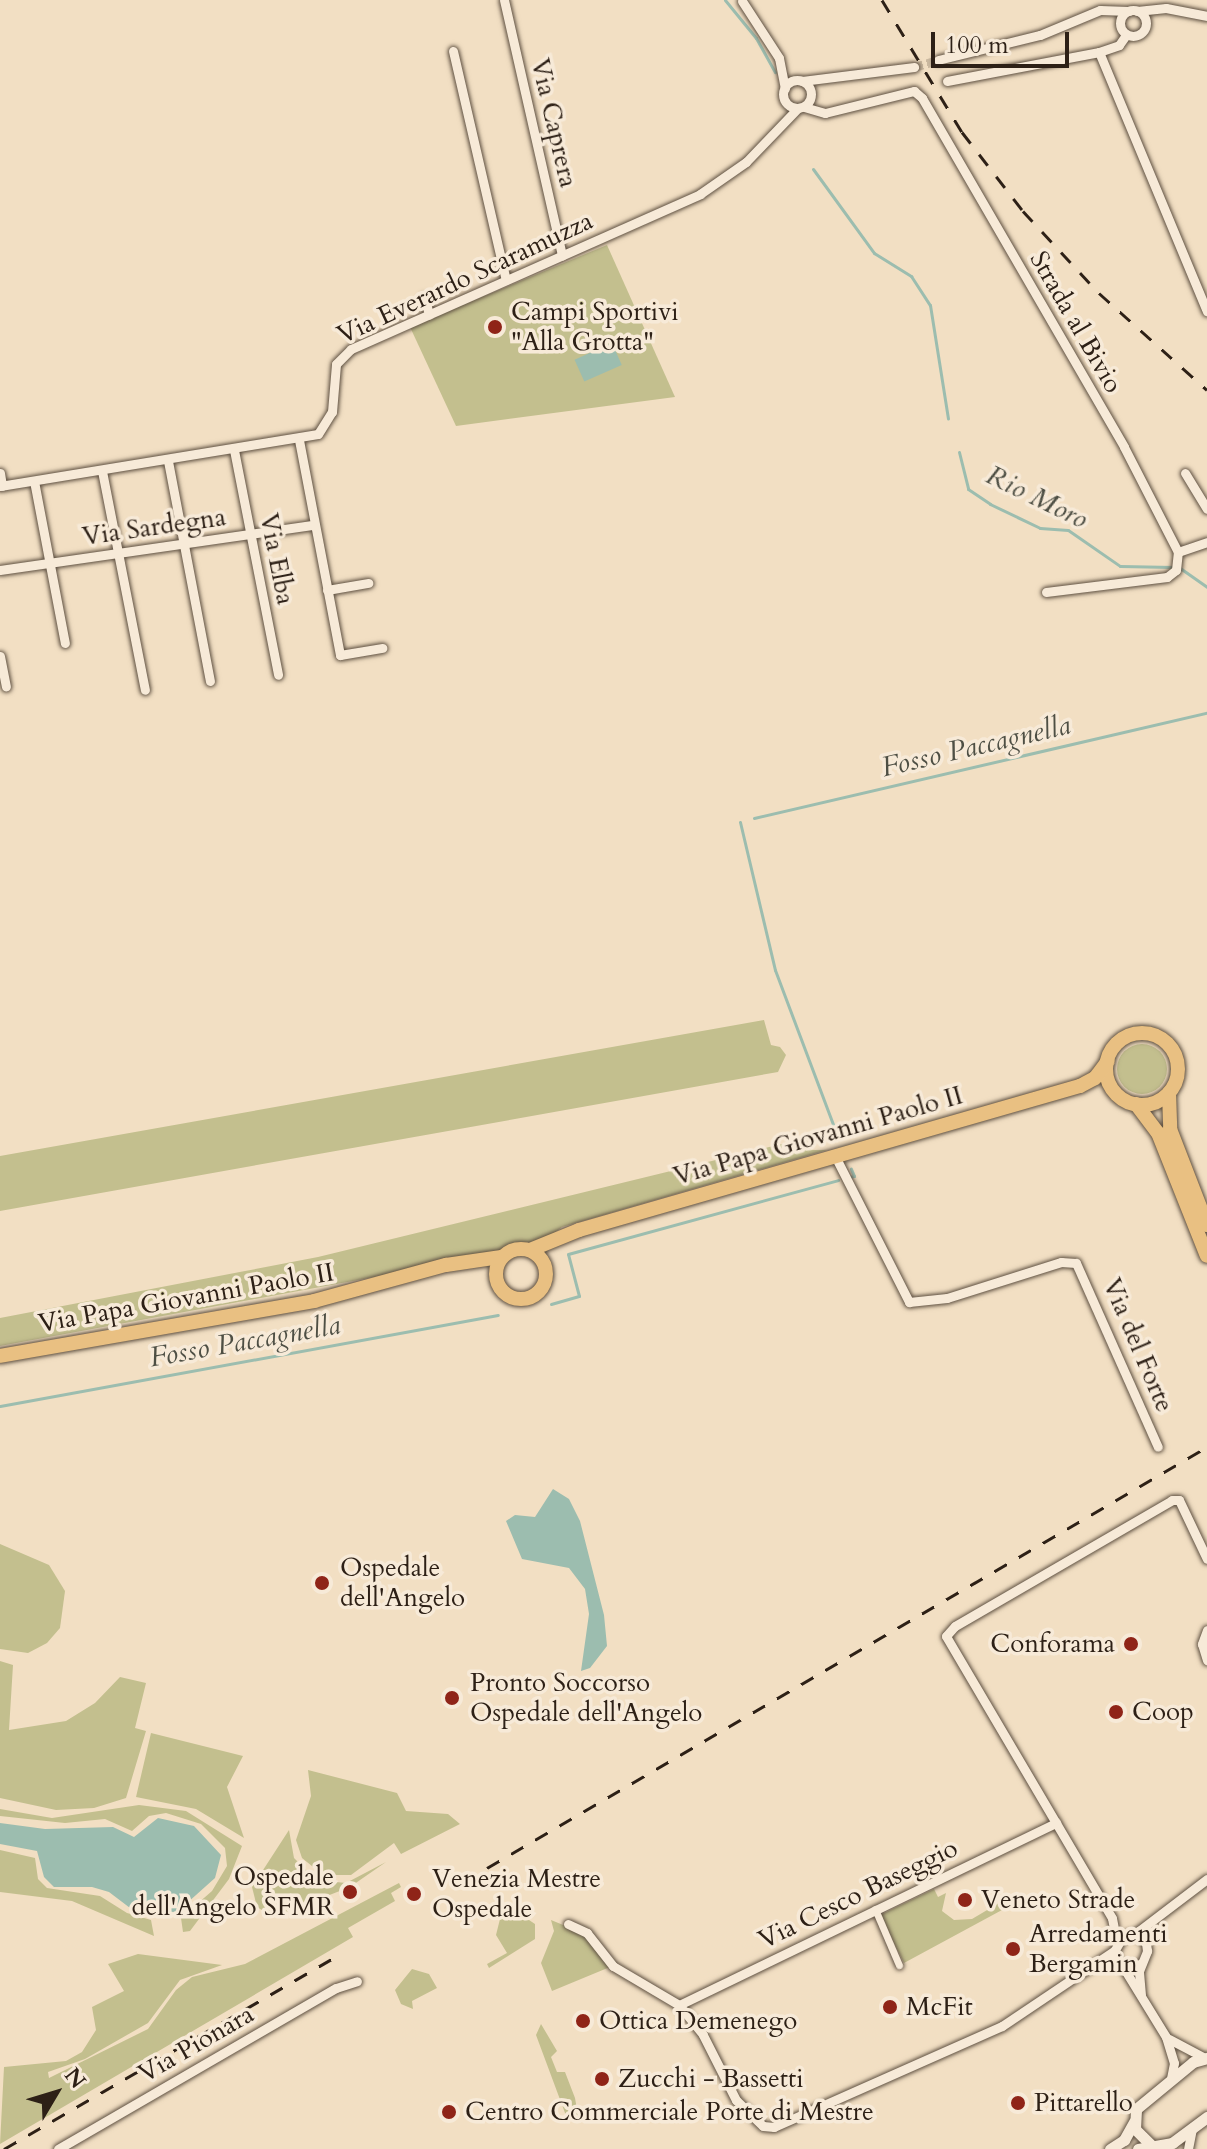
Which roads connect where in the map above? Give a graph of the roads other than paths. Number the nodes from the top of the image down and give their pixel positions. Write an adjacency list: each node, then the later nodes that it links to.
1 (504, 0): 22 (street, Via Caprera)
2 (742, 1): 14 (street)
3 (1166, 8): 5 (street); 6 (street); 8 (street)
4 (1106, 10): 5 (street); 7 (street); 12 (street)
5 (1133, 11): 7 (street); 8 (street)
6 (1207, 16)
7 (1120, 24): 9 (street)
8 (1146, 24): 9 (street)
9 (1126, 35): 11 (street)
10 (453, 51): 23 (street)
11 (1099, 52): 17 (street); 25 (street)
12 (938, 60)
13 (914, 67): 15 (street)
14 (784, 71): 16 (street); 18 (street)
15 (820, 79): 16 (street); 19 (street, Via Everardo Scaramuzza)
16 (798, 81): 18 (street); 19 (street)
17 (947, 81)
18 (785, 88): 20 (street)
19 (806, 102): 20 (street); 21 (street, Via Everardo Scaramuzza); 41 (street, Strada al Bivio)
20 (787, 103): 21 (street)
21 (784, 122): 22 (street, Via Everardo Scaramuzza)
22 (562, 255): 23 (street, Via Everardo Scaramuzza)
23 (506, 280): 26 (street, Via Everardo Scaramuzza)
24 (425, 298): 26 (street)
25 (1207, 311)
26 (429, 315): 27 (street, Via Everardo Scaramuzza)
27 (299, 440): 28 (street, Via Everardo Scaramuzza); 36 (street)
28 (234, 450): 29 (street, Via Everardo Scaramuzza); 37 (street, Via Elba)
29 (168, 461): 30 (street, Via Everardo Scaramuzza); 39 (street)
30 (102, 471): 33 (street, Via Everardo Scaramuzza); 40 (street)
31 (0, 473): 34 (street)
32 (1185, 473): 35 (street)
33 (34, 481): 34 (street, Via Everardo Scaramuzza); 42 (street)
34 (1, 486)
35 (1207, 509)
36 (314, 525): 37 (street, Via Sardegna); 45 (street)
37 (250, 536): 39 (street, Via Sardegna); 50 (street, Via Elba)
38 (1207, 542): 41 (street)
39 (184, 546): 40 (street, Via Sardegna); 51 (street)
40 (118, 556): 42 (street, Via Sardegna); 53 (street)
41 (1177, 561): 46 (street)
42 (50, 564): 43 (street, Via Sardegna); 47 (street)
43 (0, 570)
44 (368, 583): 45 (street)
45 (327, 590): 48 (street)
46 (1046, 592)
47 (65, 643)
48 (382, 648)
49 (0, 656): 52 (street)
50 (278, 675)
51 (210, 681)
52 (6, 686)
53 (145, 690)
54 (1108, 1061): 55 (main road, Via Papa Giovanni Paolo II); 56 (main road); 57 (main road)
55 (1080, 1086): 56 (main road, Via Papa Giovanni Paolo II); 59 (main road, Via Papa Giovanni Paolo II)
56 (1117, 1093): 58 (main road)
57 (1169, 1093): 58 (main road); 60 (main road)
58 (1136, 1104): 63 (main road)
59 (835, 1156): 61 (main road, Via Papa Giovanni Paolo II); 69 (street, Via del Forte)
60 (1207, 1225)
61 (569, 1232): 62 (main road, Via Papa Giovanni Paolo II); 66 (main road)
62 (530, 1250): 64 (main road); 66 (main road)
63 (1207, 1256)
64 (501, 1257): 65 (main road, Via Papa Giovanni Paolo II); 67 (main road)
65 (472, 1264): 67 (main road); 68 (main road, Via Papa Giovanni Paolo II)
66 (545, 1267): 67 (main road)
67 (497, 1281)
68 (0, 1356)
69 (1158, 1447)
70 (1207, 1559): 73 (street)
71 (1207, 1630): 72 (street)
72 (1207, 1660)
73 (1056, 1823): 75 (street, Via Cesco Baseggio); 76 (street)
74 (1207, 1879): 77 (street)
75 (875, 1909): 83 (street); 88 (street, Via Cesco Baseggio)
76 (1112, 1918): 79 (street); 81 (street)
77 (1159, 1920): 79 (street); 80 (street)
78 (568, 1924): 88 (street)
79 (1133, 1933): 80 (street); 81 (street)
80 (1147, 1946): 82 (street)
81 (1116, 1947): 84 (street); 85 (street)
82 (1142, 1963): 84 (street); 87 (street)
83 (899, 1965)
84 (1121, 1966): 85 (street); 87 (street)
85 (1089, 1969): 88 (street)
86 (357, 1981): 96 (street, Via Pionara)
87 (1141, 1995): 89 (street)
88 (679, 2005)
89 (1166, 2037): 90 (street); 91 (street)
90 (1206, 2058): 91 (street)
91 (1171, 2079): 93 (street)
92 (1207, 2117): 94 (street)
93 (1134, 2122): 95 (street); 97 (street)
94 (1194, 2127): 95 (street); 99 (street)
95 (1165, 2147): 98 (street)
96 (58, 2149)
97 (1110, 2149)
98 (1138, 2149)
99 (1188, 2149)

